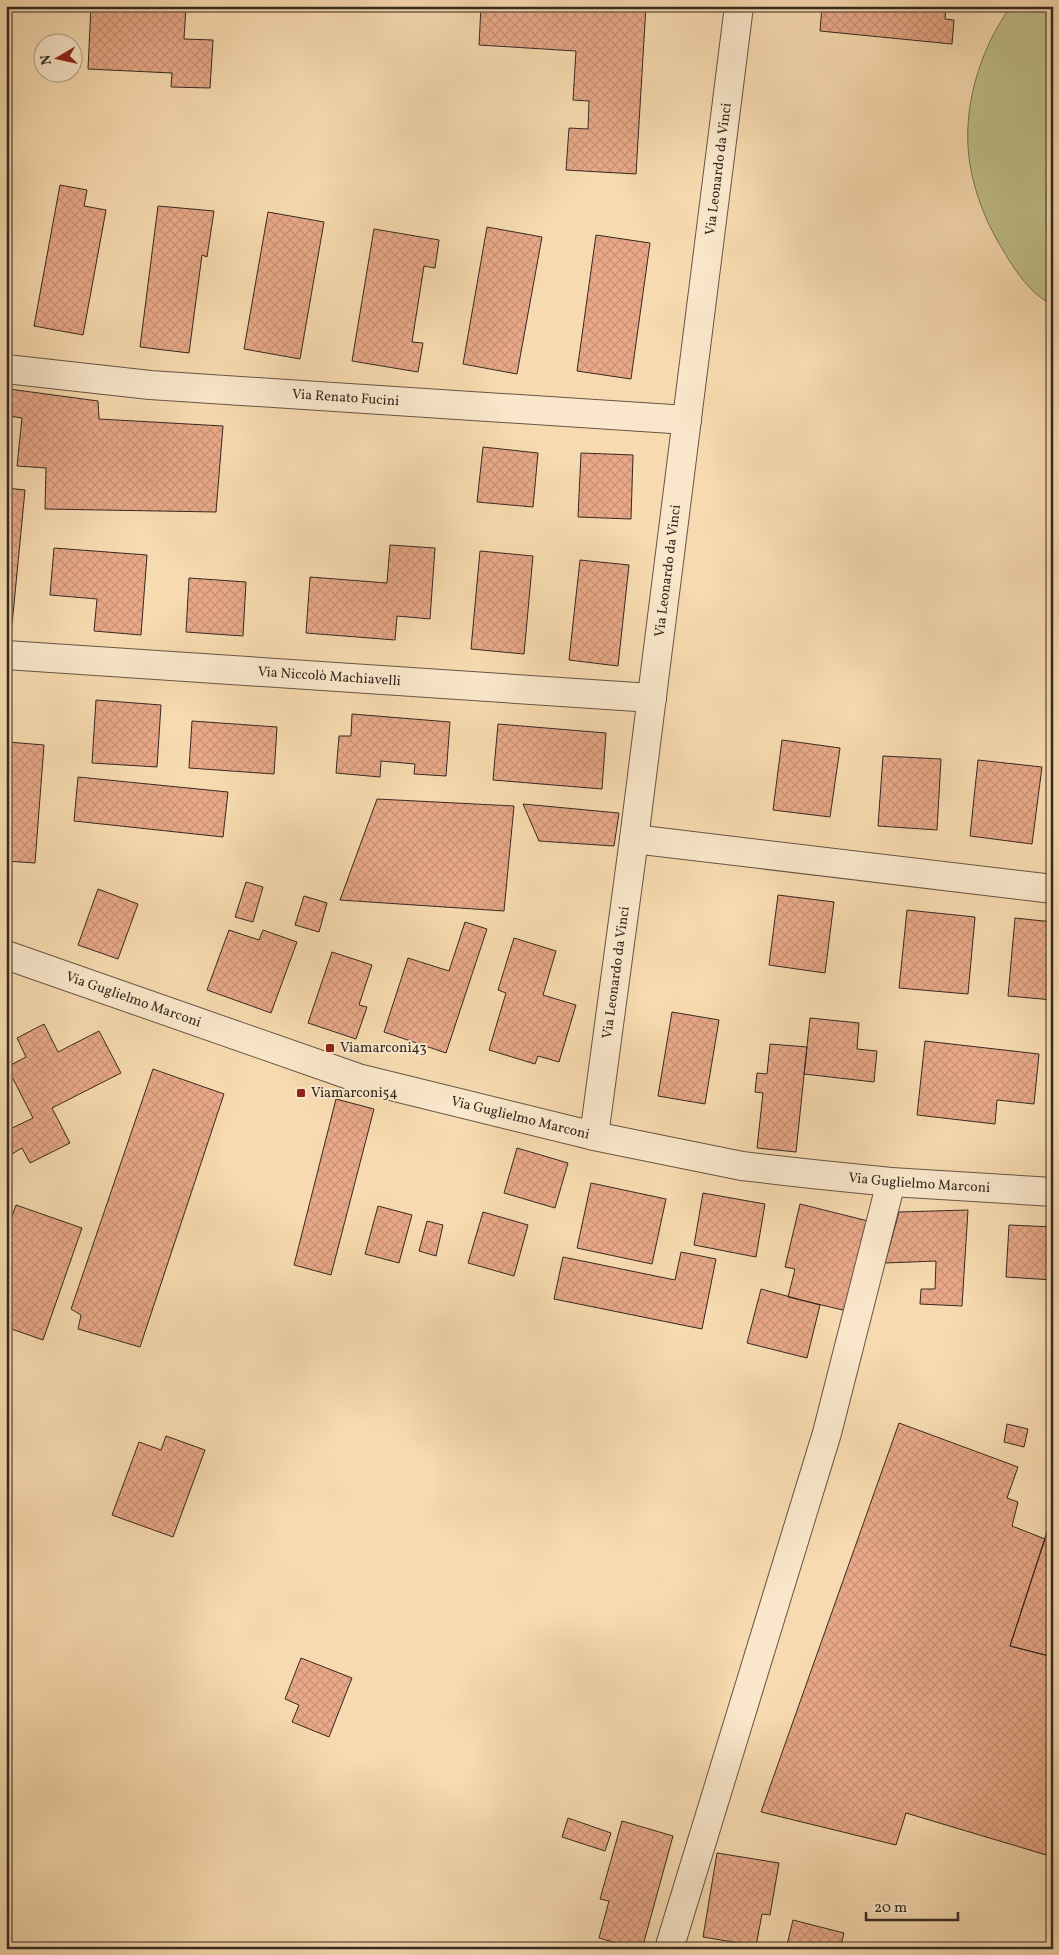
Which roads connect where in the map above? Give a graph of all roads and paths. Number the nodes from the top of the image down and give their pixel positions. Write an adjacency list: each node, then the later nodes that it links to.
1 (739, 6): 3 (street, Via Leonardo da Vinci)
2 (6, 369): 3 (street, Via Renato Fucini)
3 (687, 420): 5 (street, Via Leonardo da Vinci)
4 (6, 655): 5 (street, Via Niccolò Machiavelli)
5 (652, 698): 6 (street, Via Leonardo da Vinci)
6 (634, 839): 7 (street); 9 (street, Via Leonardo da Vinci)
7 (1053, 889)
8 (6, 955): 9 (street, Via Guglielmo Marconi)
9 (594, 1136): 10 (street, Via Guglielmo Marconi)
10 (891, 1182): 11 (street, Via Guglielmo Marconi); 12 (street)
11 (1053, 1192)
12 (669, 1949)

